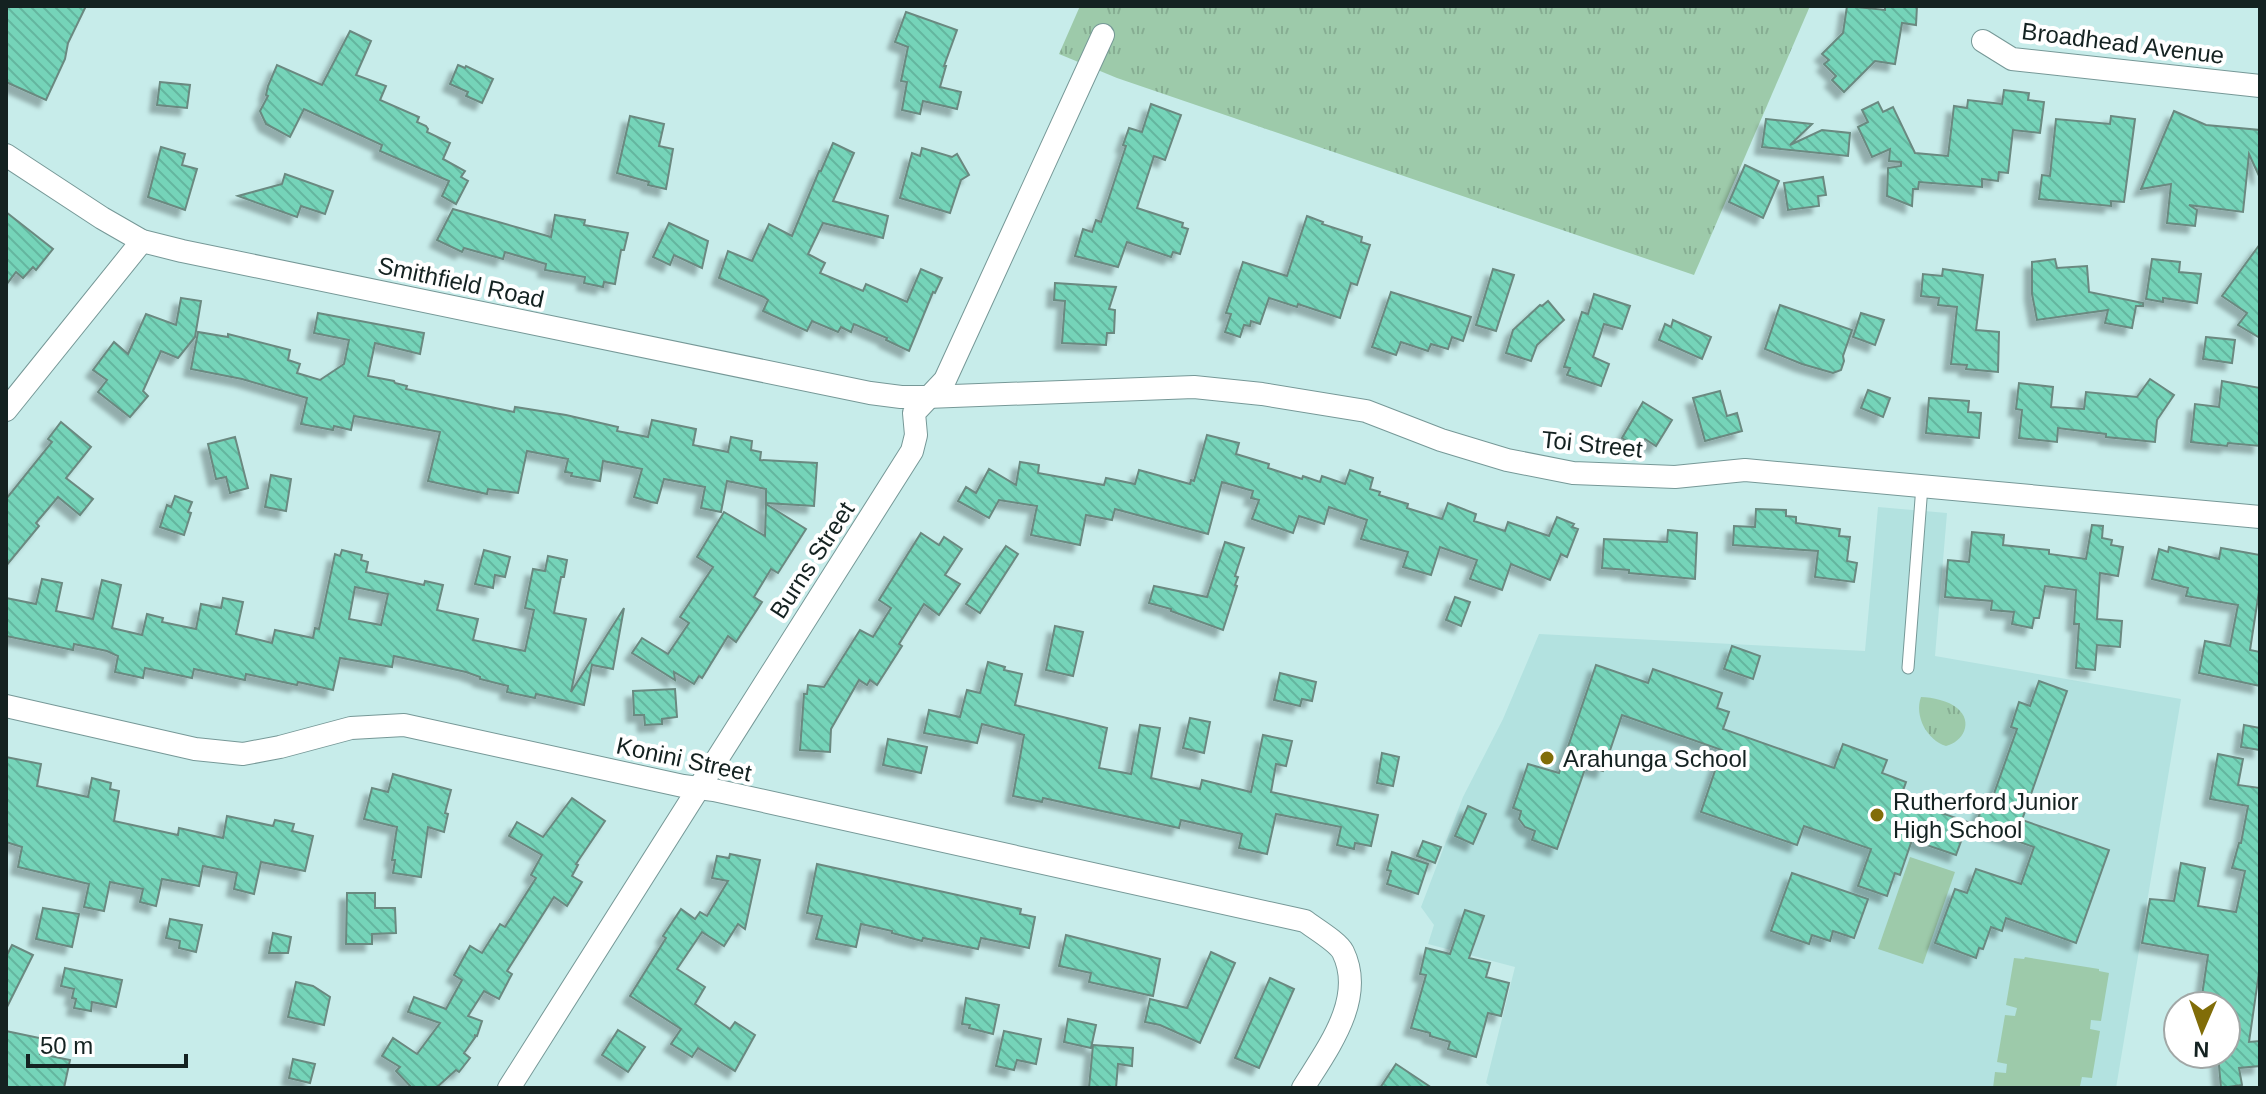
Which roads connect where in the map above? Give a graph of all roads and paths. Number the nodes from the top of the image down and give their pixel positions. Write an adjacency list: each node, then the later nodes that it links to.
1 (1103, 35): 6 (street, Burns Street)
2 (1983, 41): 3 (street, Broadhead Avenue)
3 (2260, 86)
4 (6, 155): 5 (street, Smithfield Road)
5 (142, 241): 6 (street, Smithfield Road); 7 (street)
6 (927, 397): 8 (street, Toi Street); 12 (street, Burns Street)
7 (6, 410)
8 (1922, 486): 9 (street, Toi Street); 10 (lane)
9 (2260, 517)
10 (1908, 668)
11 (6, 706): 12 (street, Konini Street)
12 (698, 788): 13 (street, Burns Street); 14 (street, Konini Street)
13 (509, 1088)
14 (1303, 1088)

